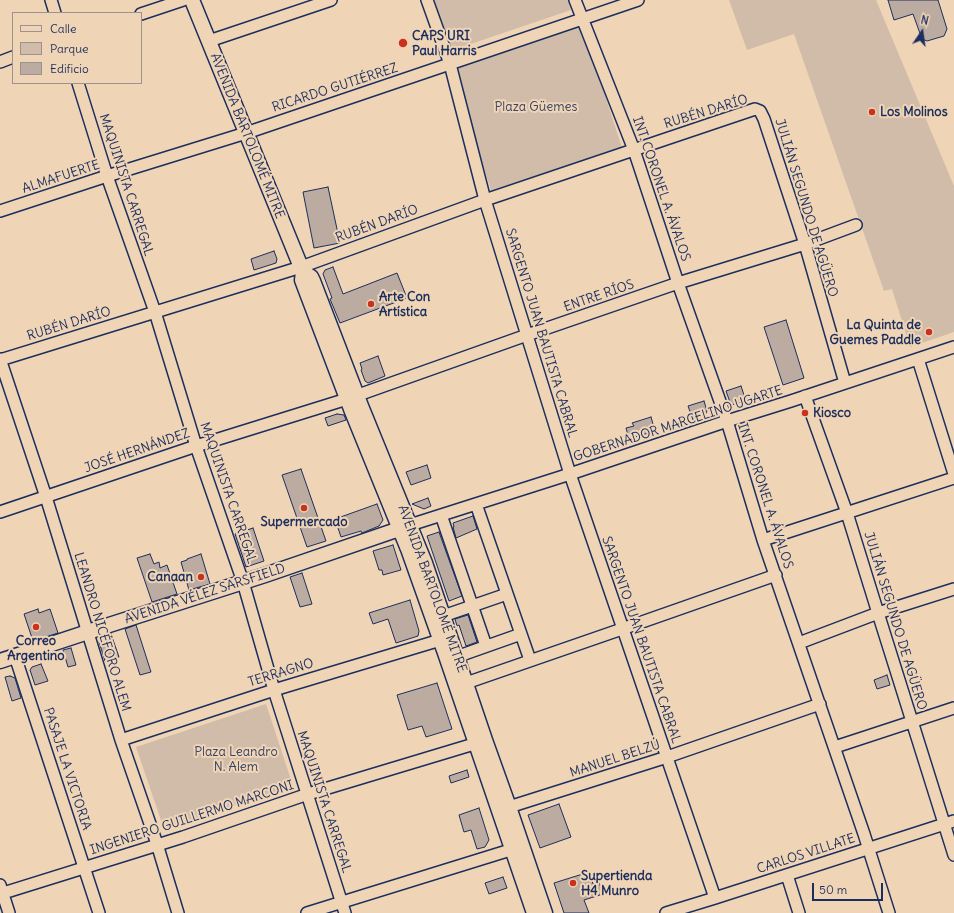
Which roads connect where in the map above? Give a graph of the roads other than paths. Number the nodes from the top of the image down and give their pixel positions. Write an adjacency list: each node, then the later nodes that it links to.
1 (51, 0): 8 (street)
2 (183, 0): 9 (street)
3 (192, 0): 11 (main road, AVENIDA BARTOLOMÉ MITRE)
4 (331, 0): 11 (street)
5 (427, 0): 14 (street, SARGENTO JUAN BAUTISTA CABRAL)
6 (575, 0): 10 (street, INT. CORONEL A. ÁVALOS)
7 (638, 0): 10 (street, RICARDO GUTIÉRREZ)
8 (55, 12)
9 (142, 14)
10 (582, 20): 14 (street, RICARDO GUTIÉRREZ); 18 (street, INT. CORONEL A. ÁVALOS)
11 (209, 40): 17 (main road, AVENIDA BARTOLOMÉ MITRE)
12 (12, 57): 13 (street)
13 (0, 62)
14 (450, 64): 17 (street, RICARDO GUTIÉRREZ); 20 (street, SARGENTO JUAN BAUTISTA CABRAL)
15 (78, 84): 19 (street, MAQUINISTA CARREGAL)
16 (760, 111): 18 (street, RUBÉN DARÍO); 23 (street, JULIÁN SEGUNDO DE AGÜERO)
17 (246, 132): 19 (street, ALMAFUERTE); 24 (main road, AVENIDA BARTOLOMÉ MITRE)
18 (634, 150): 20 (street, RUBÉN DARÍO); 25 (street, INT. CORONEL A. ÁVALOS)
19 (108, 176): 21 (street, ALMAFUERTE); 26 (street, MAQUINISTA CARREGAL)
20 (485, 200): 24 (street, RUBÉN DARÍO); 27 (street, SARGENTO JUAN BAUTISTA CABRAL)
21 (0, 211)
22 (856, 225): 23 (street, ENTRE RÍOS)
23 (804, 244): 25 (street, ENTRE RÍOS); 31 (street, JULIÁN SEGUNDO DE AGÜERO)
24 (302, 270): 26 (street, RUBÉN DARÍO); 33 (main road, AVENIDA BARTOLOMÉ MITRE)
25 (678, 283): 27 (street, ENTRE RÍOS); 34 (street, INT. CORONEL A. ÁVALOS)
26 (155, 312): 30 (street, RUBÉN DARÍO); 35 (street, MAQUINISTA CARREGAL)
27 (527, 335): 33 (street, ENTRE RÍOS); 36 (street, SARGENTO JUAN BAUTISTA CABRAL)
28 (954, 347): 29 (street, GOBERNADOR MARCELINO UGARTE)
29 (918, 359): 31 (street, GOBERNADOR MARCELINO UGARTE); 37 (street)
30 (0, 360): 39 (street, LEANDRO NICÉFORO ALEM)
31 (845, 383): 32 (street, GOBERNADOR MARCELINO UGARTE)
32 (805, 396): 34 (street, GOBERNADOR MARCELINO UGARTE); 42 (street, JULIÁN SEGUNDO DE AGÜERO)
33 (352, 397): 35 (street, JOSÉ HERNÁNDEZ); 44 (main road, AVENIDA BARTOLOMÉ MITRE)
34 (727, 421): 36 (street, GOBERNADOR MARCELINO UGARTE); 45 (street, INT. CORONEL A. ÁVALOS)
35 (196, 446): 39 (street, JOSÉ HERNÁNDEZ); 47 (street, MAQUINISTA CARREGAL)
36 (570, 474): 40 (street, GOBERNADOR MARCELINO UGARTE); 53 (street, SARGENTO JUAN BAUTISTA CABRAL)
37 (954, 474)
38 (954, 478): 42 (street)
39 (46, 497): 41 (street, JOSÉ HERNÁNDEZ); 54 (street, LEANDRO NICÉFORO ALEM)
40 (476, 504): 43 (street, GOBERNADOR MARCELINO UGARTE); 49 (street)
41 (0, 512)
42 (847, 513): 45 (street); 51 (street, JULIÁN SEGUNDO DE AGÜERO)
43 (441, 515): 44 (street, GOBERNADOR MARCELINO UGARTE); 50 (street)
44 (405, 527): 47 (main road, AVENIDA VÉLEZ SARSFIELD); 52 (main road, AVENIDA BARTOLOMÉ MITRE); 56 (main road, AVENIDA BARTOLOMÉ MITRE)
45 (763, 540): 46 (street, INT. CORONEL A. ÁVALOS)
46 (776, 575): 53 (street); 57 (street, INT. CORONEL A. ÁVALOS)
47 (243, 582): 54 (main road, AVENIDA VÉLEZ SARSFIELD); 64 (street, MAQUINISTA CARREGAL)
48 (954, 589): 51 (street)
49 (507, 594): 50 (street); 55 (street)
50 (472, 606): 52 (street); 58 (street)
51 (878, 613): 57 (street); 67 (street, JULIÁN SEGUNDO DE AGÜERO)
52 (443, 616): 56 (main road, AVENIDA BARTOLOMÉ MITRE)
53 (622, 629): 61 (street); 71 (street, SARGENTO JUAN BAUTISTA CABRAL)
54 (88, 632): 59 (main road, AVENIDA VÉLEZ SARSFIELD); 68 (street, LEANDRO NICÉFORO ALEM)
55 (521, 634): 58 (street); 61 (street)
56 (445, 638): 60 (main road, AVENIDA BARTOLOMÉ MITRE); 64 (street, TERRAGNO); 69 (main road, AVENIDA BARTOLOMÉ MITRE)
57 (799, 642): 65 (street, INT. CORONEL A. ÁVALOS)
58 (486, 646): 60 (street)
59 (16, 656): 62 (main road, AVENIDA VÉLEZ SARSFIELD); 79 (street, PASAJE LA VICTORIA)
60 (456, 657): 63 (main road, AVENIDA BARTOLOMÉ MITRE)
61 (530, 660): 63 (street)
62 (0, 661)
63 (466, 683): 69 (main road, AVENIDA BARTOLOMÉ MITRE)
64 (274, 690): 68 (street, TERRAGNO); 72 (street, MAQUINISTA CARREGAL)
65 (820, 704): 70 (street, INT. CORONEL A. ÁVALOS); 71 (street, MANUEL BELZÚ)
66 (954, 708): 67 (street)
67 (912, 722): 70 (street); 74 (street, JULIÁN SEGUNDO DE AGÜERO)
68 (121, 740): 75 (street, LEANDRO NICÉFORO ALEM)
69 (480, 742): 72 (street, INGENIERO GUILLERMO MARCONI); 73 (main road, AVENIDA BARTOLOMÉ MITRE); 76 (main road, AVENIDA BARTOLOMÉ MITRE)
70 (835, 747): 77 (street, INT. CORONEL A. ÁVALOS)
71 (667, 757): 73 (street, MANUEL BELZÚ); 82 (street, SARGENTO JUAN BAUTISTA CABRAL)
72 (308, 794): 75 (street, INGENIERO GUILLERMO MARCONI); 83 (street, MAQUINISTA CARREGAL)
73 (509, 807): 76 (main road, AVENIDA BARTOLOMÉ MITRE)
74 (949, 823): 77 (street, CARLOS VILLATE); 78 (street, JULIÁN SEGUNDO DE AGÜERO)
75 (157, 844): 79 (street, INGENIERO GUILLERMO MARCONI); 86 (street, LEANDRO NICÉFORO ALEM)
76 (517, 848): 83 (street); 88 (main road, AVENIDA BARTOLOMÉ MITRE); 89 (main road, AVENIDA BARTOLOMÉ MITRE)
77 (869, 849): 80 (street, CARLOS VILLATE); 92 (street, INT. CORONEL A. ÁVALOS)
78 (954, 855)
79 (84, 868): 81 (street, INGENIERO GUILLERMO MARCONI); 85 (street, PASAJE LA VICTORIA)
80 (787, 875): 82 (street, CARLOS VILLATE); 91 (street)
81 (1, 891): 84 (street)
82 (715, 898): 90 (street, CARLOS VILLATE)
83 (343, 908): 87 (street)
84 (9, 913)
85 (99, 913)
86 (178, 913)
87 (307, 913)
88 (534, 913)
89 (544, 913)
90 (666, 913)
91 (799, 913)
92 (889, 913)

